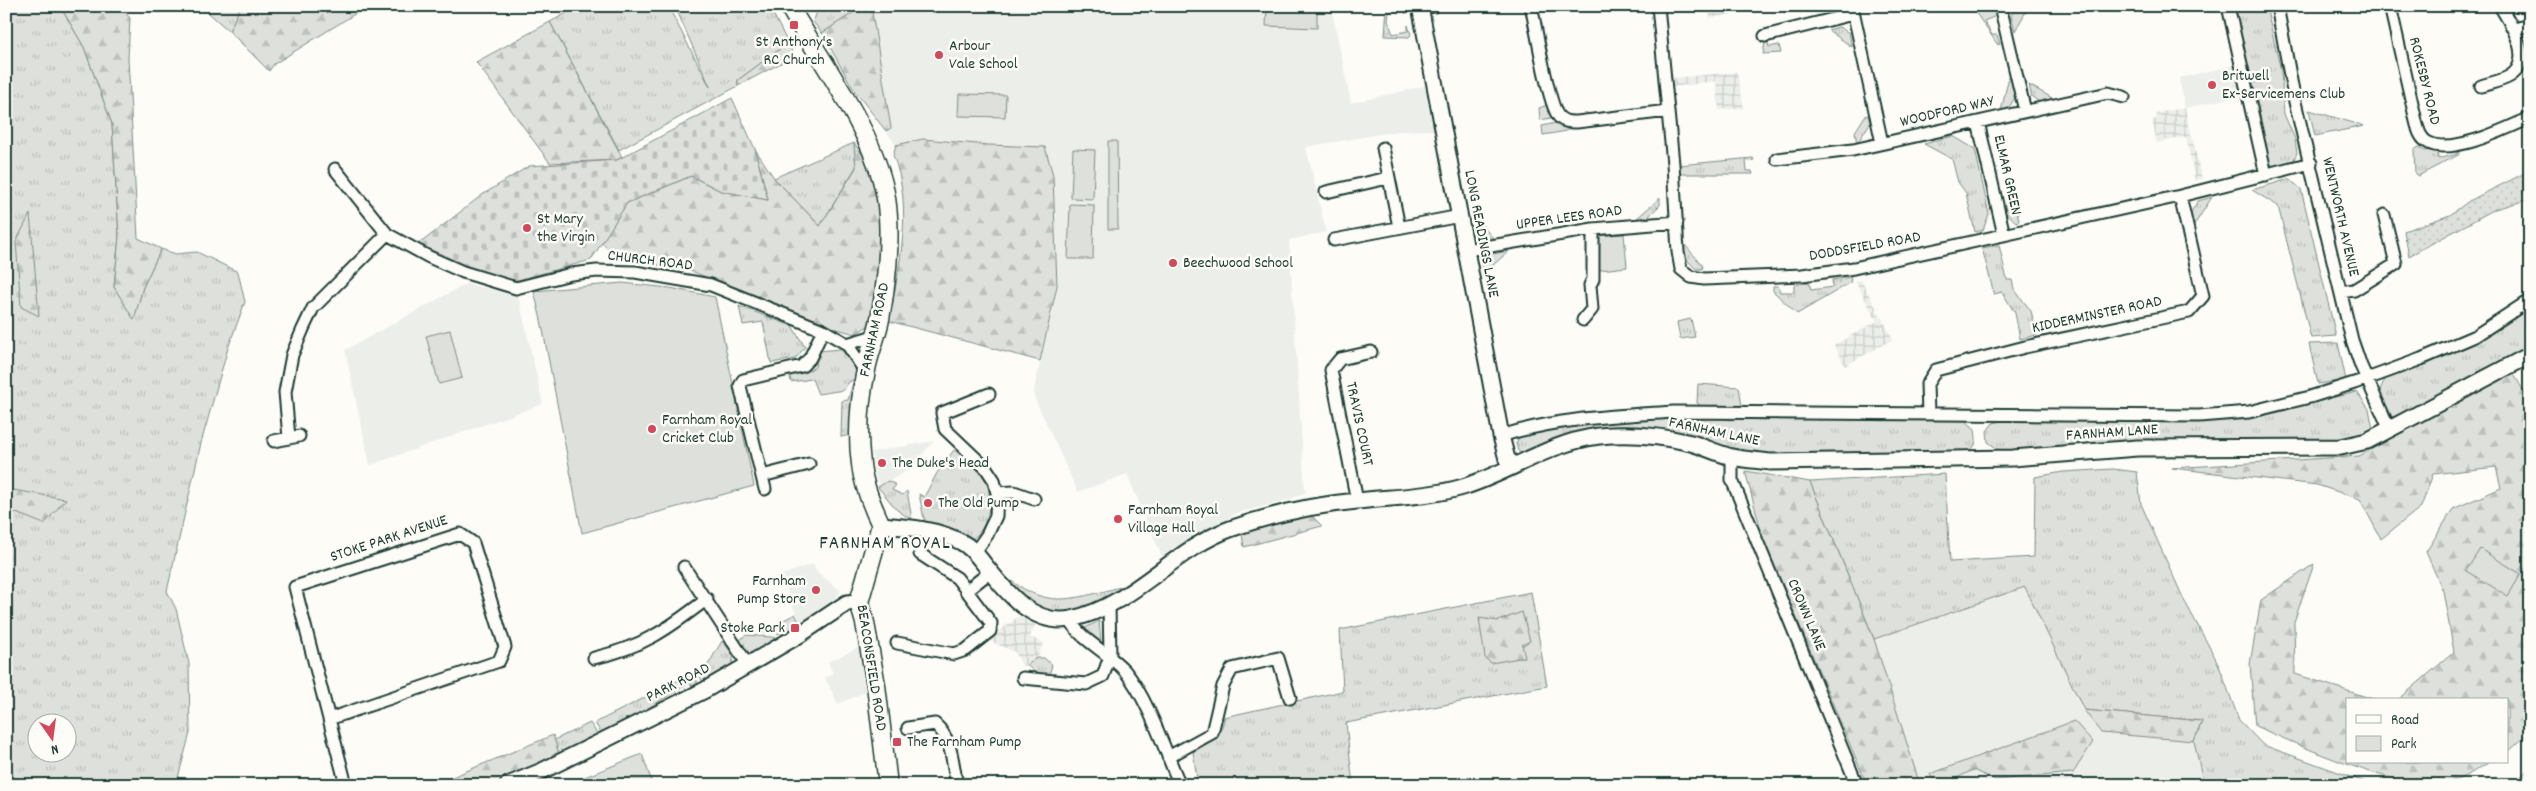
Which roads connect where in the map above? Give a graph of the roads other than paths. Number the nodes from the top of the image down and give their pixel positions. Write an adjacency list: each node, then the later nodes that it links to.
1 (789, 6): 42 (main road, FARNHAM ROAD)
2 (1531, 6): 16 (street)
3 (1658, 6): 16 (street, DODDSFIELD ROAD)
4 (2000, 6): 17 (street)
5 (2228, 6): 25 (street)
6 (2277, 6): 23 (street, WENTWORTH AVENUE)
7 (2390, 6): 18 (street, ROKESBY ROAD)
8 (2500, 6): 12 (street)
9 (1425, 7): 30 (street, LONG READINGS LANE)
10 (1852, 10): 13 (street); 20 (street)
11 (2530, 25): 12 (street)
12 (2514, 30): 14 (street)
13 (1765, 36)
14 (2481, 86)
15 (2124, 96): 17 (street, WOODFORD WAY)
16 (1668, 111): 31 (street, DODDSFIELD ROAD)
17 (2025, 111): 19 (street, WOODFORD WAY)
18 (2530, 118)
19 (1978, 122): 20 (street, WOODFORD WAY); 35 (street, ELMAR GREEN)
20 (1882, 143): 22 (street, WOODFORD WAY)
21 (1383, 148): 26 (street)
22 (1777, 159)
23 (2311, 163): 25 (street, DODDSFIELD ROAD); 38 (street, WENTWORTH AVENUE)
24 (335, 169): 34 (street, CHURCH ROAD)
25 (2266, 175): 28 (street, DODDSFIELD ROAD)
26 (1388, 178): 27 (street); 32 (street)
27 (1326, 192)
28 (2180, 196): 35 (street, DODDSFIELD ROAD); 49 (street, KIDDERMINSTER ROAD)
29 (2384, 215): 38 (street)
30 (1460, 216): 32 (street); 37 (street, LONG READINGS LANE)
31 (1677, 222): 33 (street, UPPER LEES ROAD); 35 (street, DODDSFIELD ROAD)
32 (1399, 227): 36 (street)
33 (1593, 229): 37 (street, UPPER LEES ROAD); 40 (street)
34 (387, 234): 41 (street, CHURCH ROAD); 52 (street)
35 (2004, 235)
36 (1334, 240)
37 (1467, 250): 51 (street, LONG READINGS LANE)
38 (2341, 292): 47 (street, WENTWORTH AVENUE)
39 (2530, 300): 47 (street)
40 (1584, 320)
41 (823, 330): 43 (street, CHURCH ROAD); 56 (street)
42 (874, 336): 43 (street); 46 (main road, FARNHAM ROAD)
43 (847, 344): 46 (street, CHURCH ROAD)
44 (1371, 352): 60 (street, TRAVIS COURT)
45 (2530, 355): 50 (street, FARNHAM LANE)
46 (865, 371): 61 (main road, FARNHAM ROAD)
47 (2367, 379): 49 (street); 50 (street, WENTWORTH AVENUE)
48 (989, 394): 58 (street)
49 (1928, 414): 51 (street)
50 (2390, 430): 53 (street, FARNHAM LANE)
51 (1500, 436): 55 (street, LONG READINGS LANE)
52 (274, 441)
53 (1732, 457): 55 (street, FARNHAM LANE); 85 (street, CROWN LANE)
54 (809, 464): 56 (street)
55 (1514, 465): 60 (street, FARNHAM LANE)
56 (762, 476): 57 (street)
57 (765, 489)
58 (997, 493): 59 (street); 62 (street)
59 (1034, 498)
60 (1357, 501): 69 (street, FARNHAM LANE)
61 (881, 525): 62 (street, FARNHAM LANE); 68 (main road, BEACONSFIELD ROAD)
62 (974, 552): 65 (street, FARNHAM LANE)
63 (920, 554): 66 (street)
64 (684, 566): 67 (street)
65 (990, 572): 66 (street); 70 (street, FARNHAM LANE)
66 (966, 591): 71 (street)
67 (707, 599): 73 (street); 74 (street)
68 (859, 602): 74 (street, PARK ROAD); 82 (main road, BEACONSFIELD ROAD)
69 (1109, 606): 70 (street, FARNHAM LANE); 72 (street)
70 (1069, 619): 72 (street)
71 (897, 643)
72 (1110, 656): 75 (street); 79 (street)
73 (594, 658)
74 (748, 665): 81 (street, PARK ROAD)
75 (1023, 678)
76 (1290, 698): 79 (street)
77 (329, 719): 77 (street, STOKE PARK AVENUE); 80 (street, STOKE PARK AVENUE)
78 (908, 728): 83 (street)
79 (1168, 757): 84 (street)
80 (346, 785)
81 (508, 785)
82 (888, 785)
83 (957, 785)
84 (1180, 785)
85 (1857, 785)

